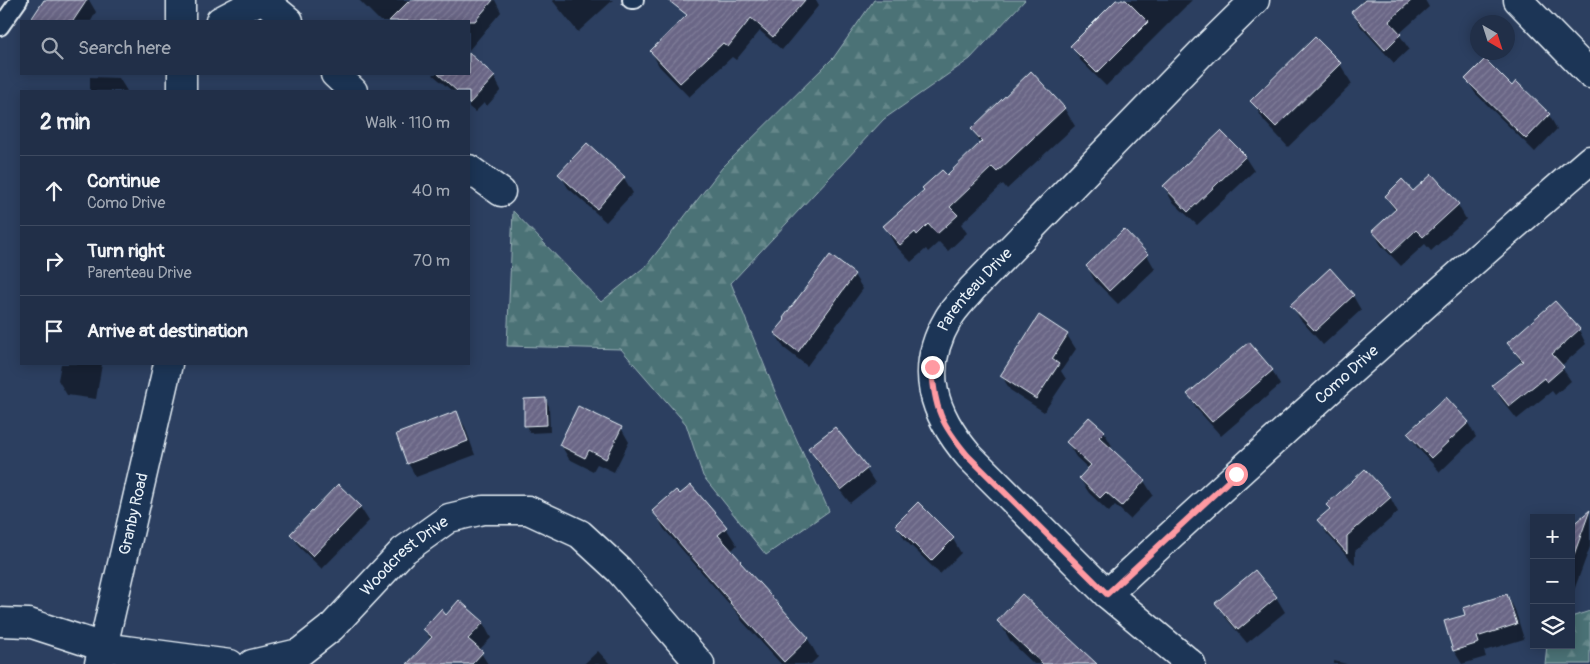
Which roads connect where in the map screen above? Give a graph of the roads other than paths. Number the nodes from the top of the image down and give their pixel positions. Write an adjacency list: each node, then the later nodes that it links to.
1 (19, 0): 9 (lane)
2 (181, 0): 6 (street)
3 (260, 0): 7 (street); 8 (street)
4 (1255, 0): 19 (street, Parenteau Drive)
5 (1518, 0): 10 (street)
6 (182, 20)
7 (222, 20)
8 (287, 20)
9 (0, 27)
10 (1590, 74)
11 (182, 75): 13 (street)
12 (336, 75): 14 (street)
13 (182, 90)
14 (352, 90)
15 (1590, 160): 19 (street, Como Drive)
16 (470, 171): 17 (street)
17 (501, 192)
18 (168, 365): 21 (street, Granby Road)
19 (1107, 594): 25 (street, Parenteau Drive)
20 (0, 622): 21 (street)
21 (101, 656): 22 (street)
22 (230, 664)
23 (252, 664): 24 (street, Woodcrest Drive)
24 (700, 664)
25 (1191, 664)

